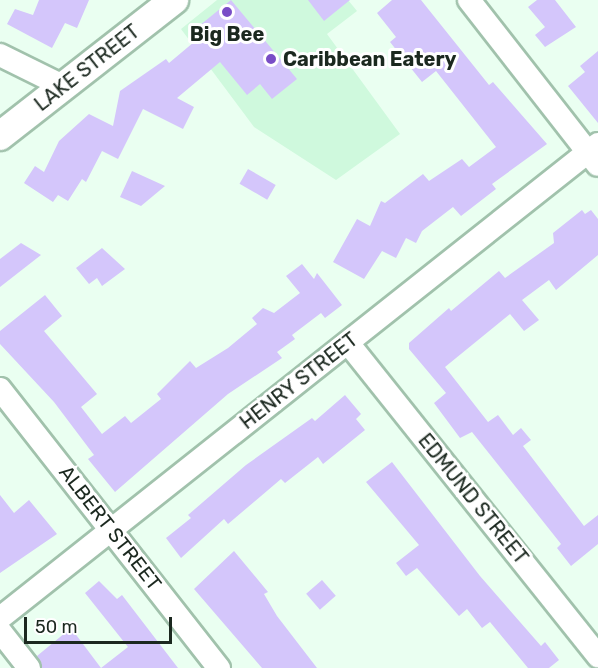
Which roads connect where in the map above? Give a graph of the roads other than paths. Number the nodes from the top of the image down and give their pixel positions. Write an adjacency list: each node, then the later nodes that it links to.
1 (174, 0): 4 (main road, LAKE STREET)
2 (469, 0): 6 (street)
3 (0, 55): 4 (street)
4 (63, 86): 5 (main road, LAKE STREET)
5 (0, 136)
6 (595, 154): 7 (street, HENRY STREET)
7 (348, 343): 9 (street, HENRY STREET); 12 (street, EDMUND STREET)
8 (0, 389): 9 (street, ALBERT STREET)
9 (111, 530): 10 (street, HENRY STREET); 14 (street, ALBERT STREET)
10 (0, 618)
11 (0, 631): 13 (street)
12 (598, 656)
13 (29, 668)
14 (219, 668)

